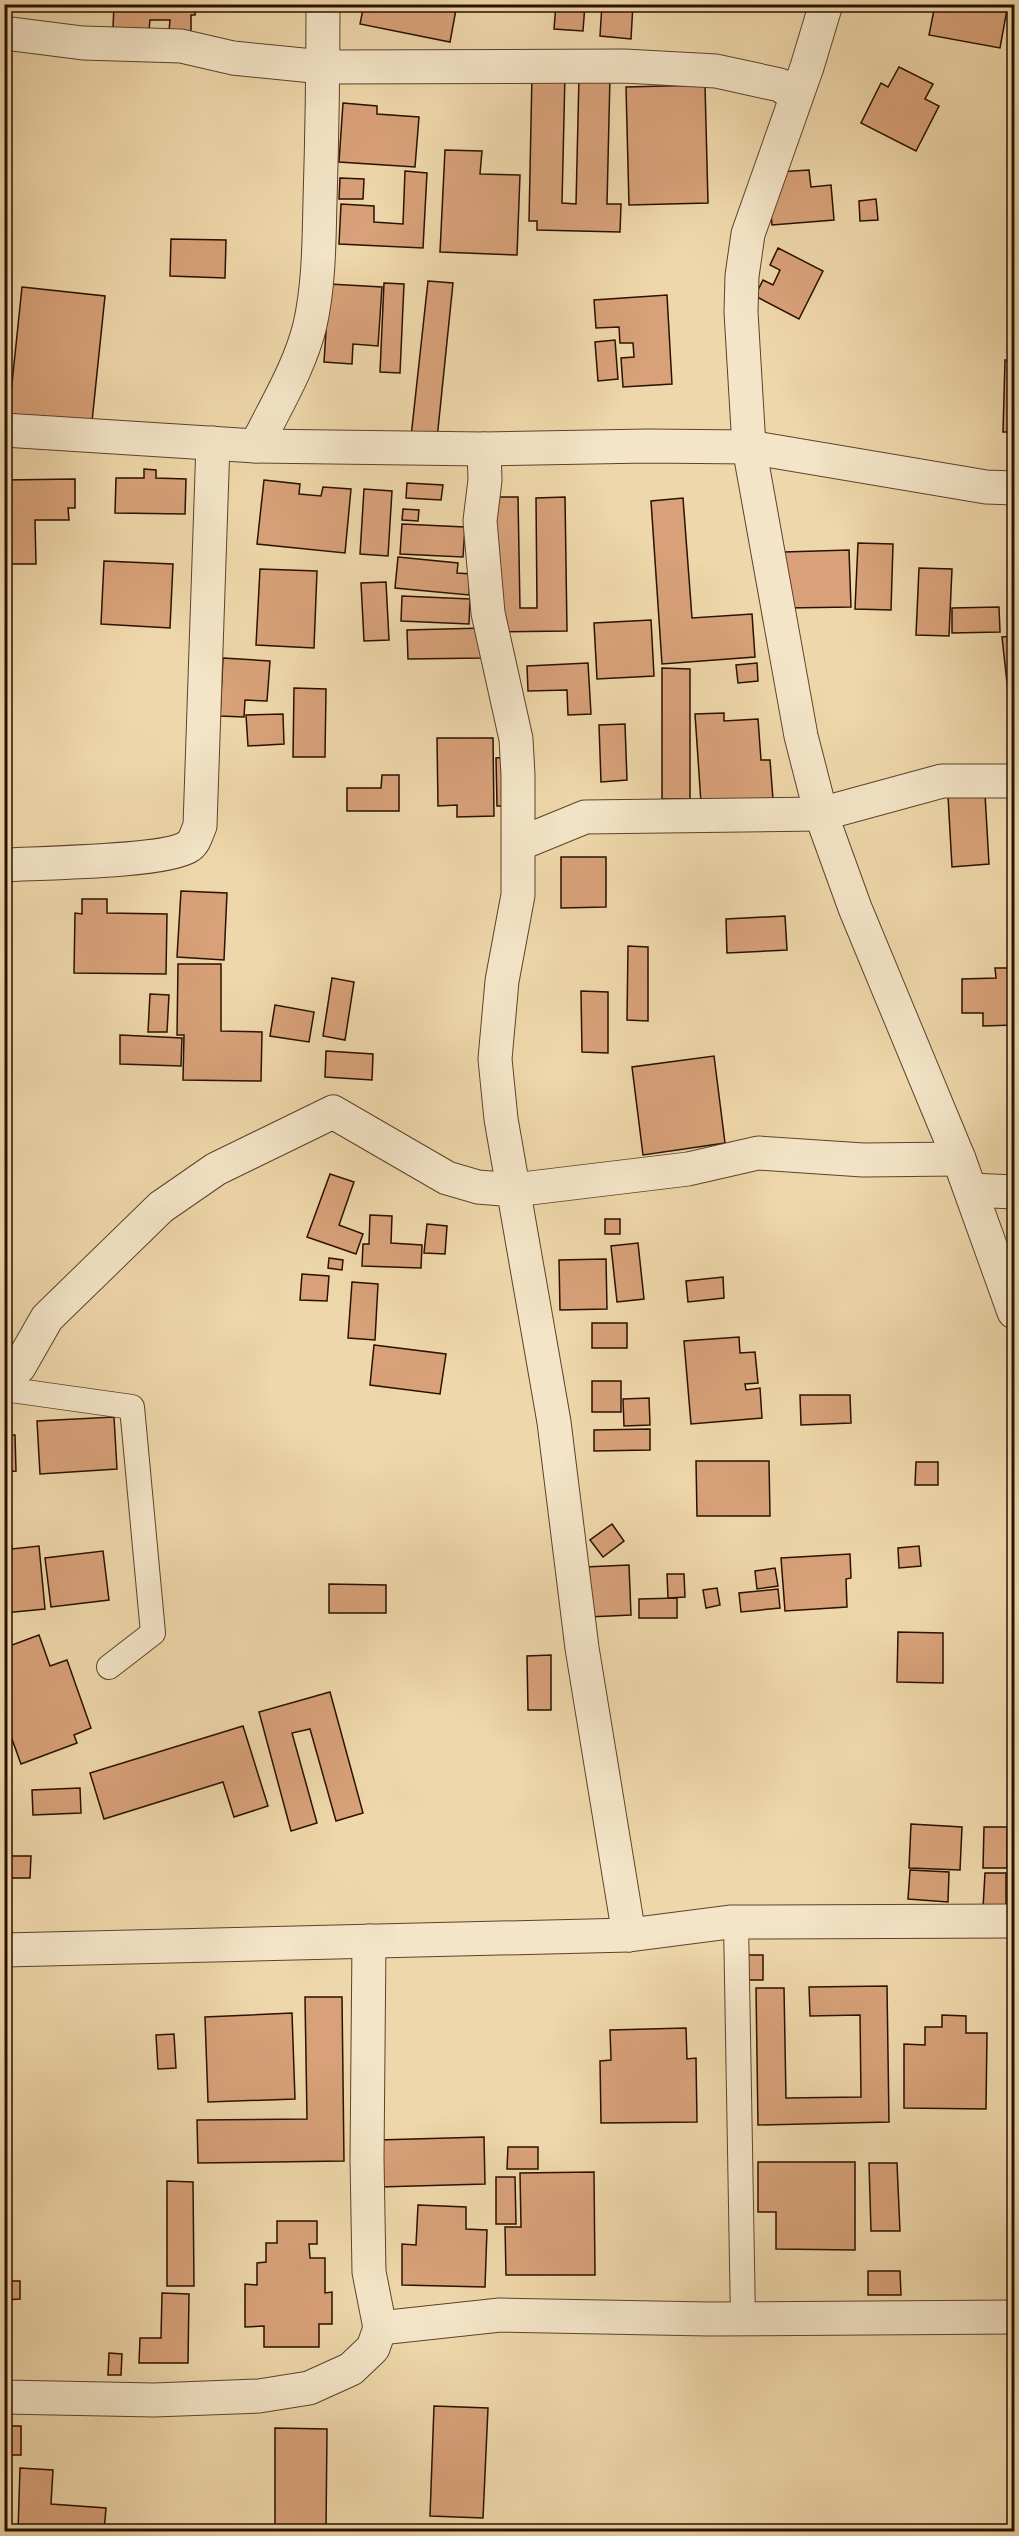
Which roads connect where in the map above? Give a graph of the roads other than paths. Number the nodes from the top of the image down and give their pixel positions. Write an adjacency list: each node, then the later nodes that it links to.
1 (323, 4): 4 (street)
2 (826, 4): 5 (street)
3 (4, 33): 4 (street)
4 (323, 67): 5 (street); 8 (street)
5 (796, 96): 9 (street)
6 (4, 430): 7 (street)
7 (213, 443): 8 (street); 15 (street)
8 (256, 446): 10 (street)
9 (749, 447): 10 (street); 11 (street); 13 (street)
10 (484, 449): 14 (street)
11 (1014, 488)
12 (1014, 781): 13 (street)
13 (820, 814): 14 (street); 16 (street)
14 (519, 844): 17 (street)
15 (4, 865)
16 (959, 1159): 17 (street); 18 (street)
17 (514, 1190): 21 (street); 26 (street)
18 (971, 1190): 19 (street); 20 (street)
19 (1014, 1192)
20 (1014, 1312)
21 (4, 1381)
22 (4, 1389): 23 (lane)
23 (109, 1667)
24 (1014, 1921): 25 (street)
25 (736, 1922): 26 (street); 30 (lane)
26 (629, 1935): 27 (street)
27 (369, 1941): 28 (street); 31 (street)
28 (4, 1950)
29 (1014, 2317): 30 (street)
30 (743, 2319): 31 (street)
31 (380, 2328): 32 (street)
32 (4, 2397)

